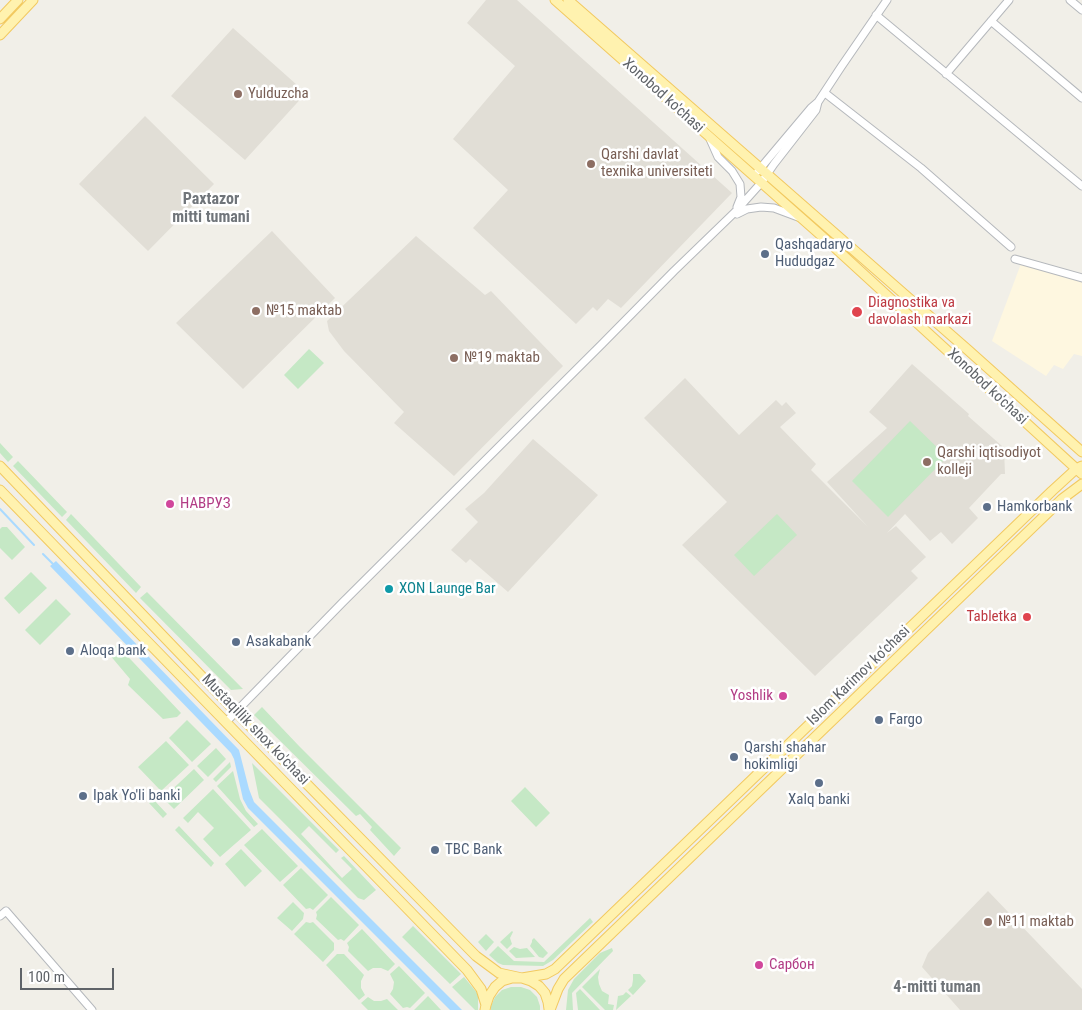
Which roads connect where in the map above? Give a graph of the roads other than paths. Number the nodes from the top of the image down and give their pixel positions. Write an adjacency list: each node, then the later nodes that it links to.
1 (18, 0): 10 (main road)
2 (33, 0): 12 (main road)
3 (555, 0): 16 (main road, Xonobod ko'chasi)
4 (568, 0): 17 (main road, Xonobod ko'chasi)
5 (1009, 0): 11 (street)
6 (1070, 0): 8 (street)
7 (886, 1): 9 (street)
8 (1082, 10)
9 (876, 15): 13 (street); 14 (street)
10 (0, 19)
11 (991, 21): 13 (street); 15 (street)
12 (0, 35)
13 (946, 74): 20 (street)
14 (825, 93): 17 (street); 23 (street)
15 (1082, 98)
16 (709, 136): 18 (main road, Xonobod ko'chasi); 21 (street)
17 (764, 172): 18 (street); 19 (street); 26 (main road, Xonobod ko'chasi)
18 (754, 177): 19 (main road, Xonobod ko'chasi)
19 (761, 183): 21 (street); 22 (main road, Xonobod ko'chasi)
20 (1082, 186)
21 (734, 214): 22 (street); 31 (street)
22 (800, 217): 28 (main road, Xonobod ko'chasi)
23 (1011, 247)
24 (1015, 259): 25 (street)
25 (1082, 278)
26 (1082, 452)
27 (0, 466): 31 (main road, Mustaqillik shox ko'chasi)
28 (1080, 470): 34 (main road, Islom Karimov ko‘chasi)
29 (1082, 484): 37 (main road, Islom Karimov ko‘chasi)
30 (0, 490): 32 (main road, Mustaqillik shox ko'chasi)
31 (236, 712): 32 (street); 34 (main road, Mustaqillik shox ko'chasi)
32 (226, 722): 35 (main road, Mustaqillik shox ko'chasi)
33 (0, 916): 36 (street)
34 (522, 978): 35 (main road, Islom Karimov ko‘chasi); 37 (main road)
35 (486, 1008)
36 (92, 1010)
37 (550, 1010)

